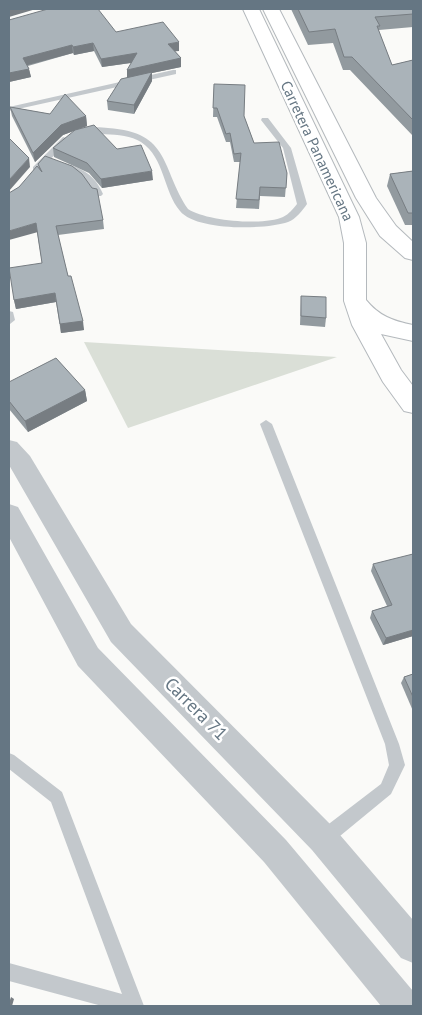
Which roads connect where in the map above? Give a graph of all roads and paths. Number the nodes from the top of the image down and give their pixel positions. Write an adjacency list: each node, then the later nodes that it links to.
1 (251, 9): 10 (highway, Carretera Panamericana)
2 (271, 9): 9 (highway, Carretera Panamericana)
3 (173, 72): 4 (lane)
4 (9, 109)
5 (265, 120): 6 (lane)
6 (45, 159): 7 (lane); 8 (lane)
7 (32, 174)
8 (98, 194)
9 (413, 253)
10 (355, 301): 11 (highway); 12 (highway, Carretera Panamericana)
11 (413, 333)
12 (413, 404)
13 (266, 424): 17 (lane)
14 (9, 449): 17 (street, Carrera 71)
15 (9, 514): 21 (street)
16 (9, 760): 20 (lane)
17 (324, 839): 18 (street, Carrera 71)
18 (413, 946)
19 (9, 972): 20 (lane)
20 (134, 1006)
21 (403, 1006)

